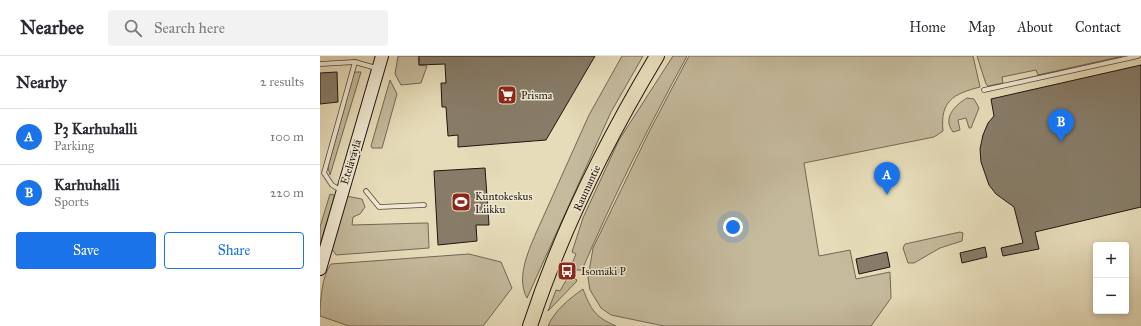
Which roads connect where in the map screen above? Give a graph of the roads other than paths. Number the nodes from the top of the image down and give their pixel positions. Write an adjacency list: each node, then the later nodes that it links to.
1 (382, 56): 6 (main road, Eteläväylä)
2 (657, 56): 12 (highway, Raumantie)
3 (1138, 56): 7 (lane)
4 (355, 62): 5 (lane); 6 (lane); 9 (lane)
5 (320, 64)
6 (378, 69): 9 (main road, Eteläväylä)
7 (984, 90)
8 (366, 190): 10 (lane)
9 (342, 191): 11 (main road, Eteläväylä)
10 (424, 205)
11 (320, 269)
12 (530, 326)

